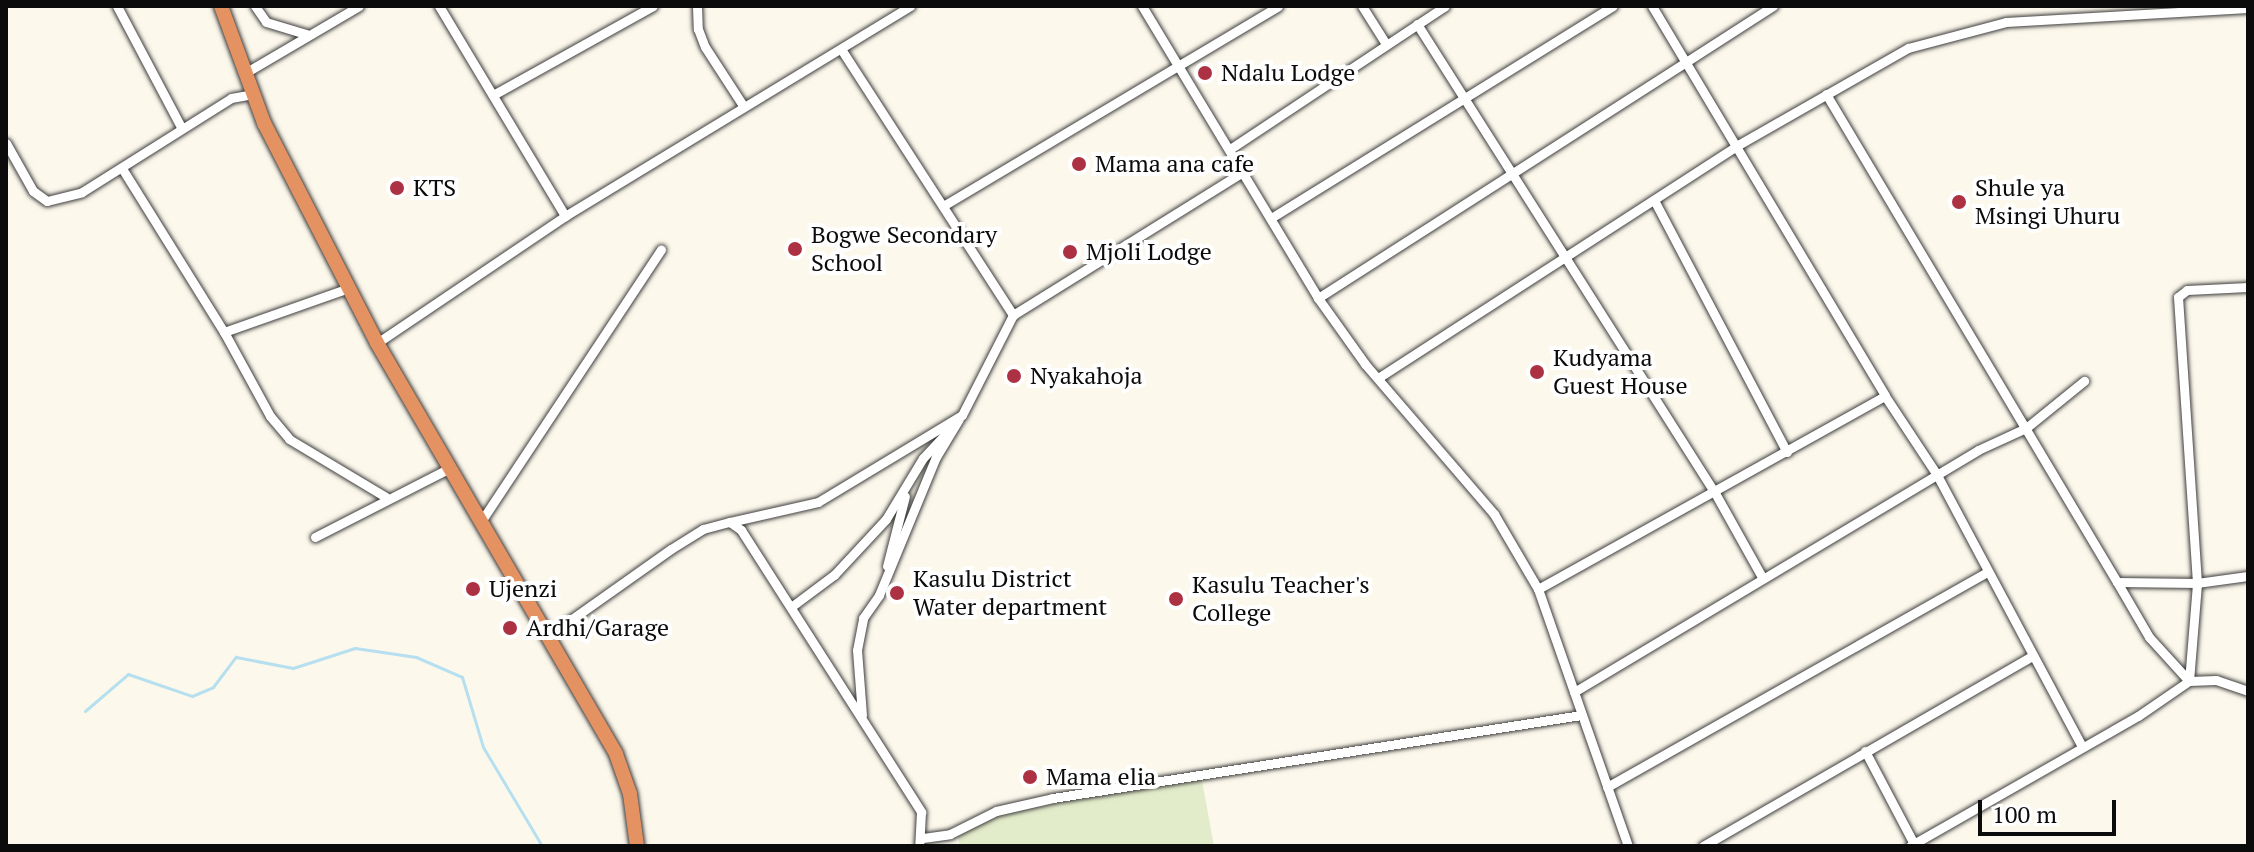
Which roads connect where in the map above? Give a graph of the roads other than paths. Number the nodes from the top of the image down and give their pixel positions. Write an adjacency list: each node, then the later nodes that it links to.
1 (117, 6): 29 (street)
2 (221, 6): 23 (highway)
3 (255, 6): 18 (street)
4 (359, 6): 18 (street)
5 (439, 6): 26 (street)
6 (653, 6): 26 (street)
7 (697, 6): 28 (street)
8 (910, 6): 20 (street)
9 (1142, 6): 22 (street)
10 (1278, 6): 22 (street)
11 (1362, 6): 19 (street)
12 (1445, 6): 17 (street)
13 (1613, 6): 27 (street)
14 (1652, 6): 21 (street)
15 (1773, 6): 21 (street)
16 (2248, 8): 25 (street)
17 (1417, 24): 19 (street); 27 (street)
18 (306, 34): 23 (street)
19 (1386, 44): 32 (street)
20 (841, 49): 28 (street); 37 (street)
21 (1687, 62): 31 (street); 35 (street)
22 (1179, 66): 32 (street); 37 (street)
23 (245, 73): 24 (highway)
24 (253, 94): 29 (street); 43 (highway)
25 (1826, 94): 31 (street); 53 (street)
26 (493, 95): 38 (street)
27 (1463, 101): 35 (street); 39 (street)
28 (742, 104): 38 (street)
29 (181, 127): 33 (street)
30 (6, 143): 33 (street)
31 (1738, 145): 36 (street); 50 (street)
32 (1230, 149): 34 (street)
33 (123, 170): 46 (street)
34 (1243, 172): 39 (street); 45 (street)
35 (1512, 175): 41 (street); 44 (street)
36 (1654, 200): 41 (street); 54 (street)
37 (943, 206): 45 (street)
38 (565, 216): 47 (street)
39 (1271, 218): 44 (street)
40 (661, 250): 61 (street)
41 (1565, 257): 48 (street); 58 (street)
42 (2248, 287): 68 (street)
43 (349, 288): 46 (street); 47 (highway)
44 (1318, 298): 48 (street)
45 (1013, 315): 51 (street)
46 (224, 332): 59 (street)
47 (377, 343): 55 (highway)
48 (1378, 378): 69 (street)
49 (2084, 381): 53 (street)
50 (1885, 396): 54 (street); 56 (street)
51 (962, 415): 52 (street); 60 (street)
52 (955, 425): 57 (street); 64 (street)
53 (2026, 428): 56 (street); 67 (street)
54 (1787, 452): 58 (street)
55 (448, 469): 59 (street); 61 (highway)
56 (1937, 475): 63 (street); 66 (street)
57 (905, 487): 64 (street); 70 (street)
58 (1715, 493): 66 (street); 69 (street)
59 (386, 497): 62 (street)
60 (730, 522): 70 (street); 71 (street)
61 (480, 523): 71 (highway)
62 (315, 537)
63 (1986, 573): 72 (street); 80 (street)
64 (886, 574): 77 (street)
65 (2248, 576): 68 (street)
66 (1763, 579): 75 (street)
67 (2117, 582): 68 (street); 73 (street)
68 (2197, 583): 73 (street)
69 (1538, 589): 75 (street)
70 (791, 607): 77 (street)
71 (548, 636): 83 (highway)
72 (2032, 656): 78 (street); 79 (street)
73 (2189, 681): 74 (street); 78 (street)
74 (2248, 691)
75 (1574, 692): 76 (street)
76 (1581, 715): 80 (street); 81 (street)
77 (864, 722): 81 (street)
78 (2081, 745): 82 (street)
79 (1865, 751): 82 (street); 85 (street)
80 (1607, 787): 84 (street)
81 (921, 842)
82 (1912, 845)
83 (637, 846)
84 (1628, 846)
85 (1703, 846)

